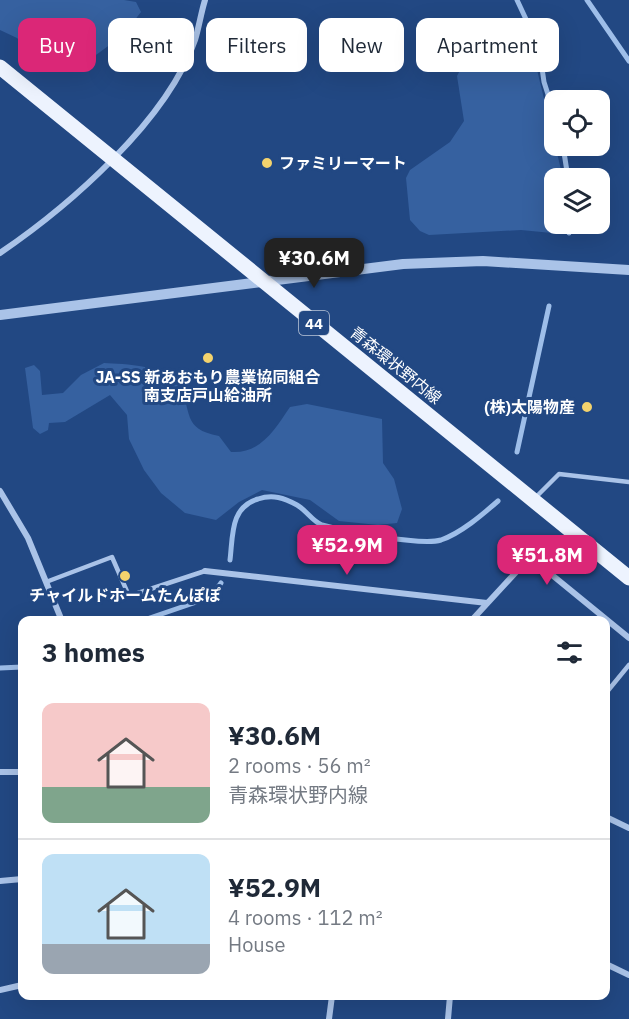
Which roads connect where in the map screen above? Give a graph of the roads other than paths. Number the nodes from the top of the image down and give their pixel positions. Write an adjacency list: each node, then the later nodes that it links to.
1 (205, 0): 3 (street)
2 (0, 67): 3 (main road, 青森環状野内線 / 44)
3 (113, 159): 4 (street); 6 (main road, 青森環状野内線 / 44)
4 (0, 254)
5 (629, 270): 6 (street)
6 (261, 281): 7 (street); 10 (main road, 青森環状野内線 / 44)
7 (0, 315)
8 (629, 482): 10 (lane)
9 (0, 491): 13 (street)
10 (534, 500): 12 (main road, 青森環状野内線 / 44)
11 (205, 571): 13 (lane); 14 (street)
12 (629, 578)
13 (46, 582): 15 (street)
14 (487, 603): 16 (street); 17 (street)
15 (60, 616)
16 (475, 616)
17 (602, 616)
18 (610, 622): 19 (street)
19 (629, 638)
20 (629, 665): 21 (lane)
21 (610, 688)
22 (0, 772): 23 (street)
23 (18, 772)
24 (610, 819): 25 (street)
25 (629, 828)
26 (18, 879): 27 (street)
27 (0, 881)
28 (610, 966): 29 (street)
29 (629, 975)
30 (18, 986): 31 (street)
31 (0, 990)
32 (331, 1000): 34 (street)
33 (450, 1000): 35 (street)
34 (329, 1019)
35 (448, 1019)

